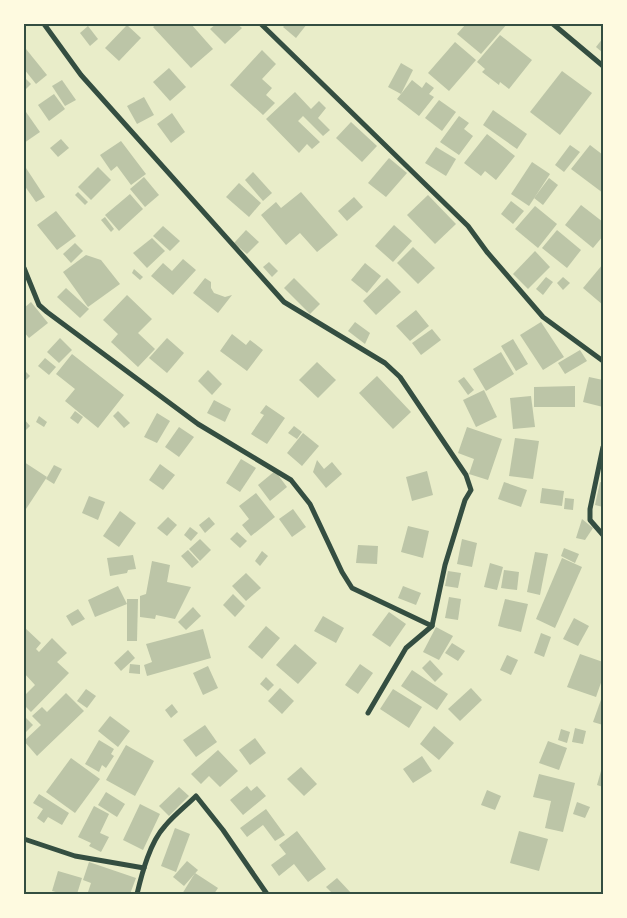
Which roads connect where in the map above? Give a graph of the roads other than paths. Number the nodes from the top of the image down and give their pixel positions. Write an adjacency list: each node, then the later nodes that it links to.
1 (44, 24): 9 (street)
2 (260, 24): 6 (street)
3 (553, 24): 4 (street)
4 (603, 66)
5 (24, 268): 9 (street)
6 (603, 361)
7 (603, 447): 8 (street)
8 (603, 535)
9 (432, 626): 10 (street)
10 (368, 713)
11 (24, 839): 12 (street)
12 (144, 868): 13 (street); 14 (street)
13 (137, 894)
14 (267, 894)

